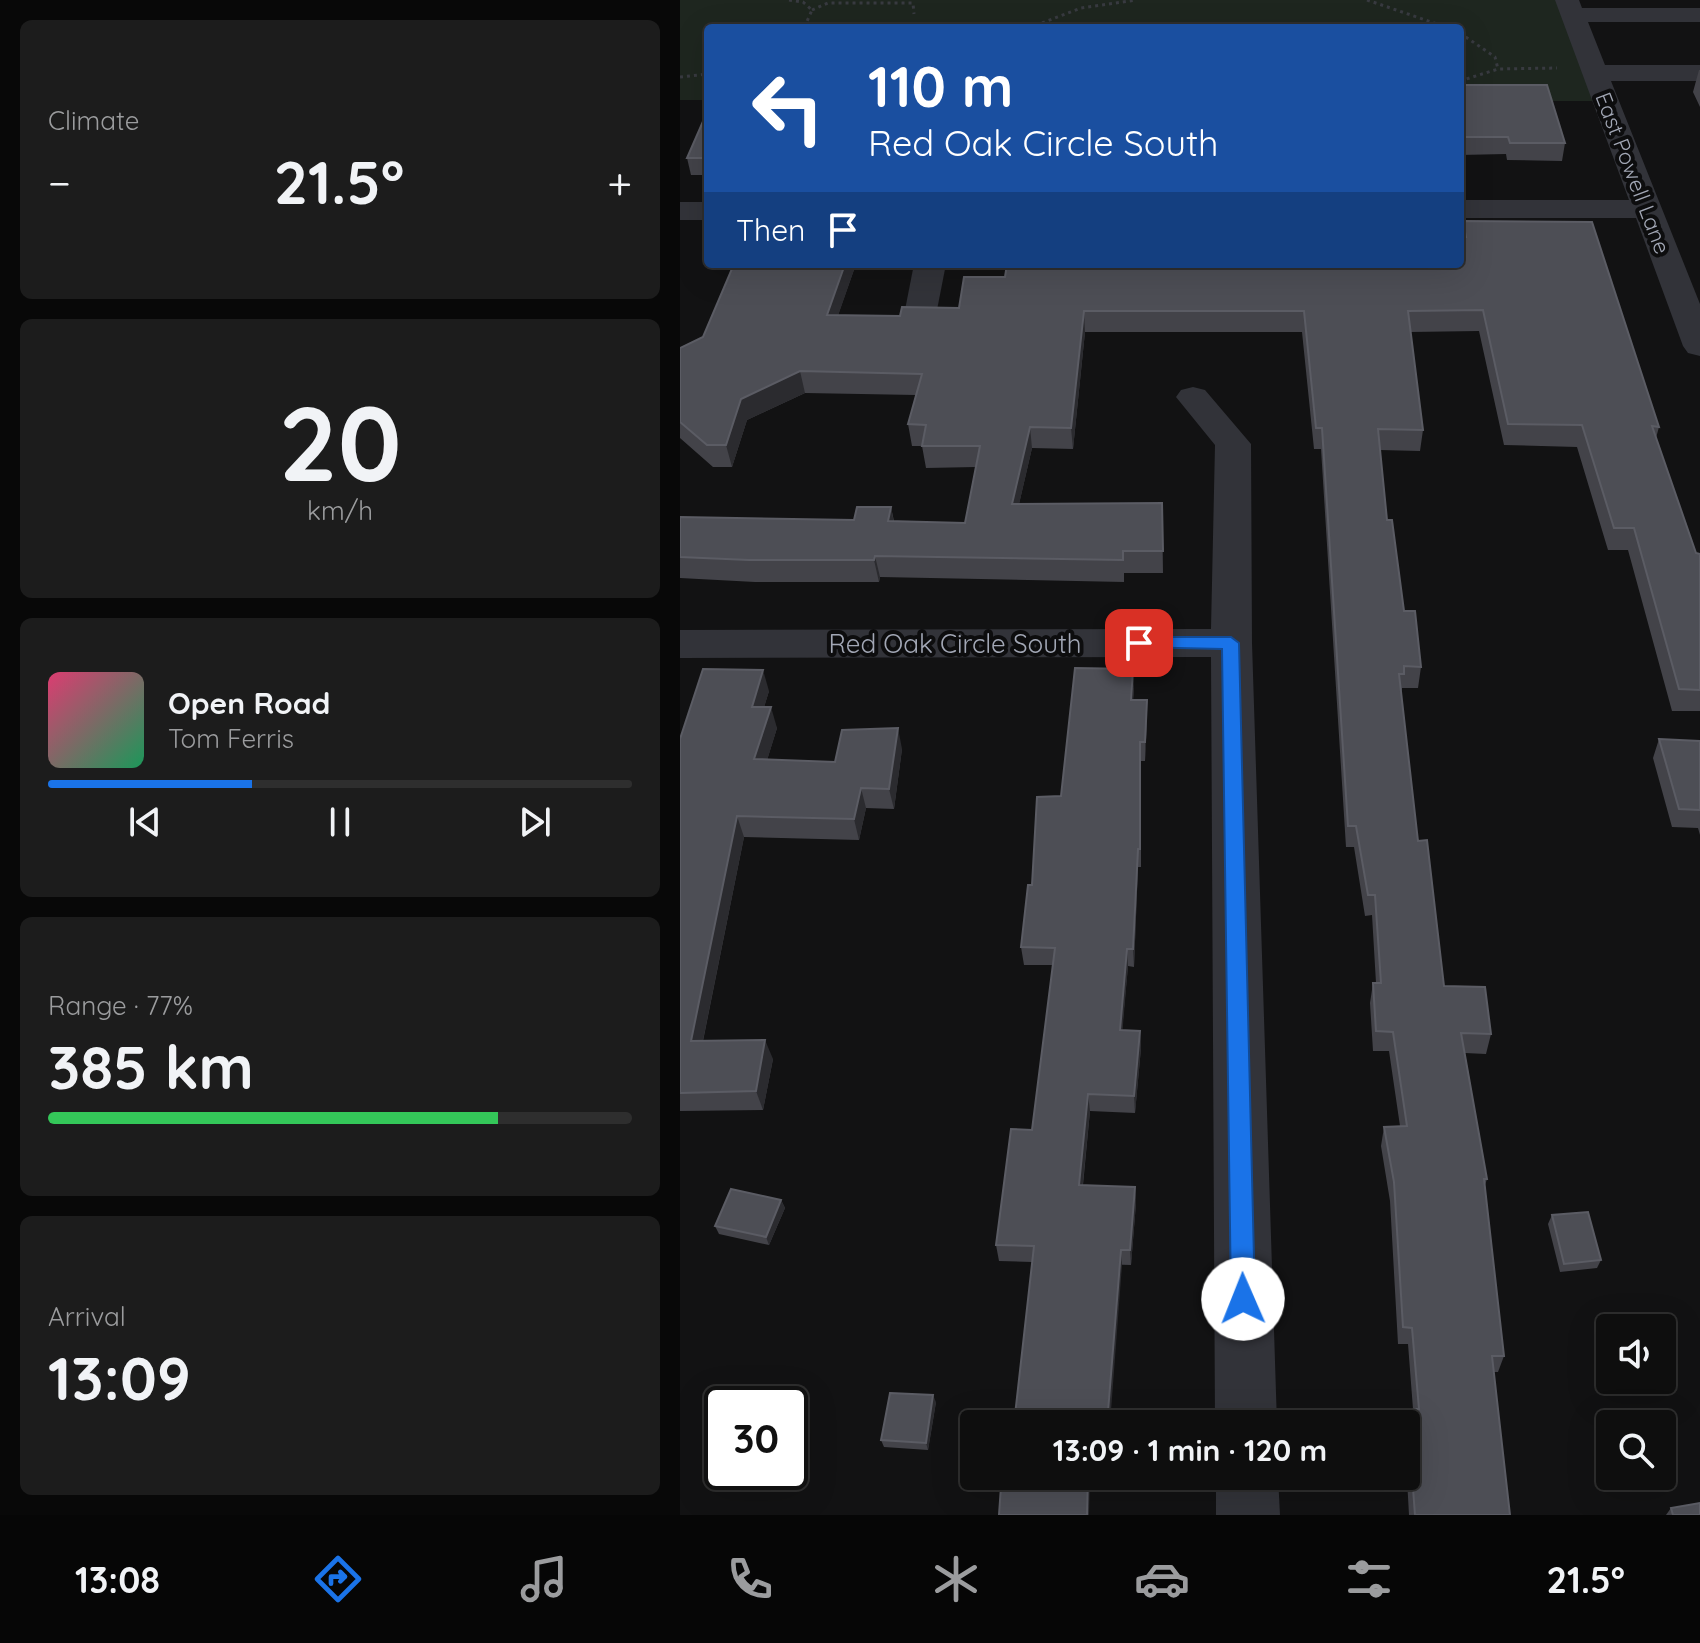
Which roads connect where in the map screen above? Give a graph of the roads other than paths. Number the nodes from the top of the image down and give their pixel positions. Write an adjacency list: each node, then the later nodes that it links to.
1 (1570, 8): 2 (street); 3 (street, East Powell Lane)
2 (1700, 15)
3 (1582, 70): 4 (street); 6 (street, East Powell Lane)
4 (1700, 73)
5 (1464, 209): 6 (street)
6 (1646, 209): 11 (street, East Powell Lane)
7 (680, 211): 8 (street)
8 (704, 211)
9 (929, 268): 10 (street)
10 (920, 315)
11 (1700, 346)
12 (1193, 397): 13 (street)
13 (1231, 643): 14 (street, Red Oak Circle South); 15 (street)
14 (680, 644)
15 (1246, 1410)
16 (1247, 1490): 17 (street)
17 (1248, 1515)

